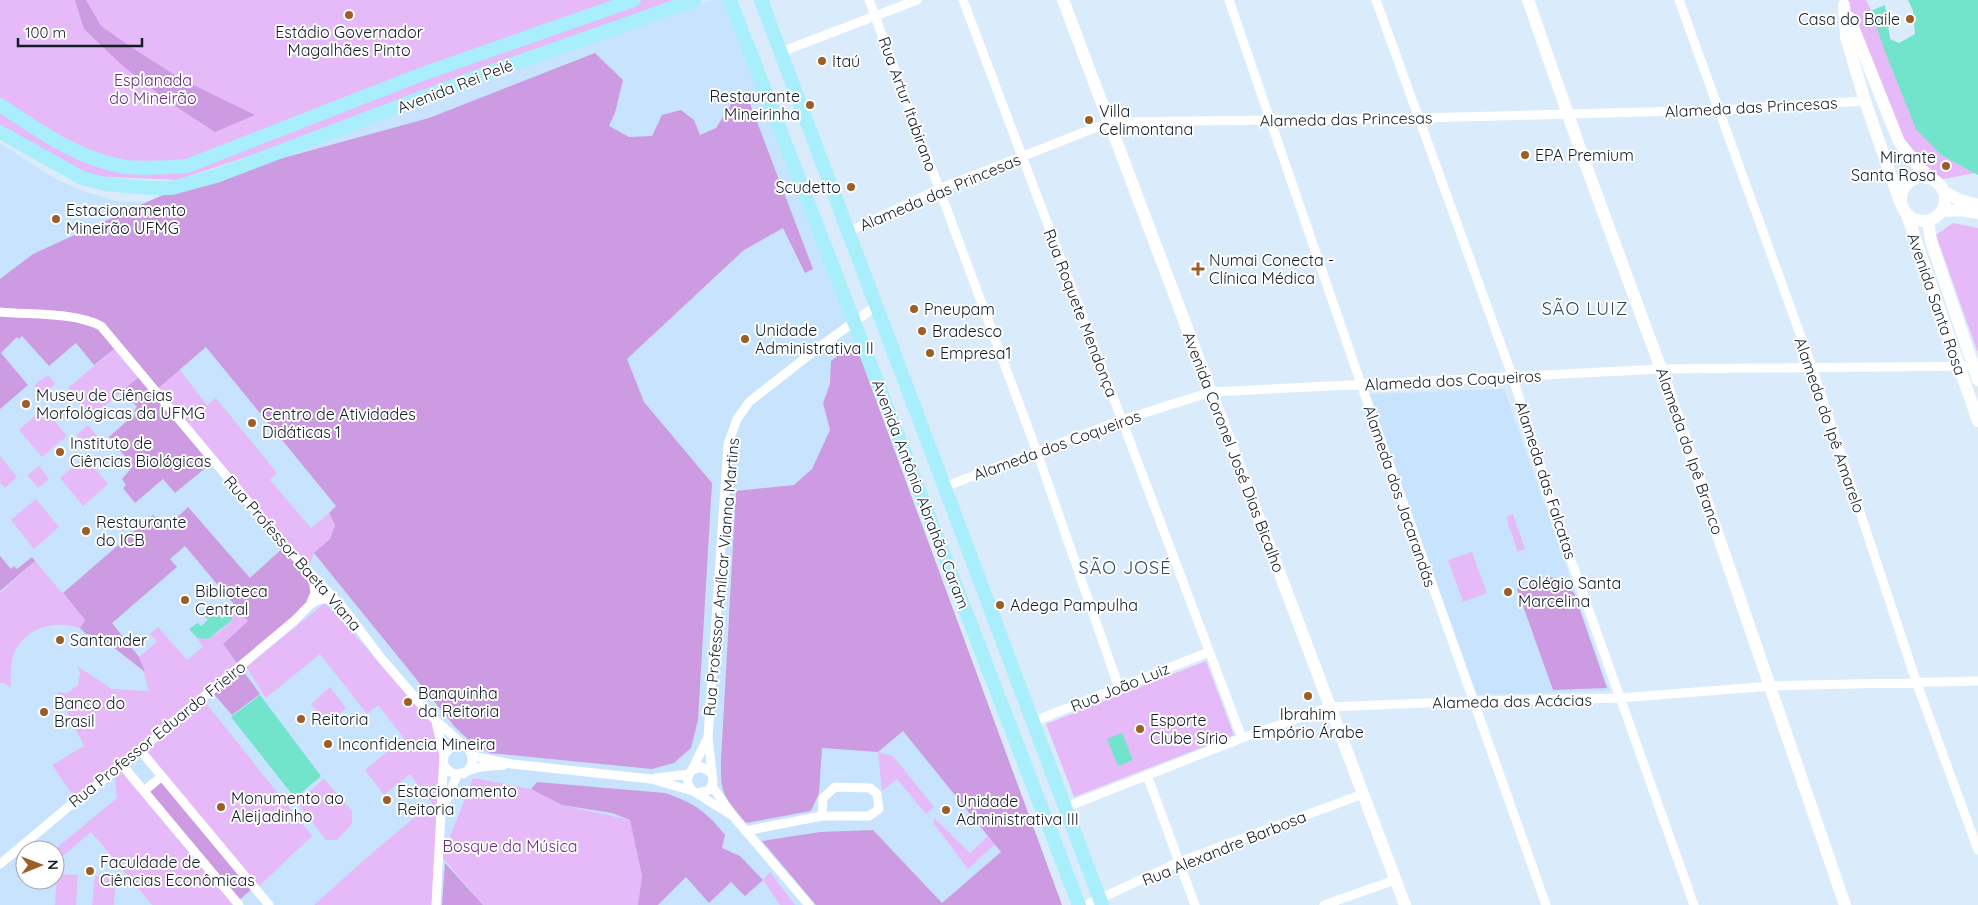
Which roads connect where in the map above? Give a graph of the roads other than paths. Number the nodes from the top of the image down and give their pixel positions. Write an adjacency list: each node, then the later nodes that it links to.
1 (634, 0): 14 (main road, Avenida Rei Pelé)
2 (695, 0): 16 (main road, Avenida Rei Pelé)
3 (730, 0): 44 (main road, Avenida Antônio Abrahão Caram)
4 (761, 0): 17 (main road, Avenida Antônio Abrahão Caram)
5 (869, 0): 15 (street, Rua Artur Itabirano)
6 (917, 0): 15 (street)
7 (963, 0): 31 (street, Rua Roquete Mendonça)
8 (1063, 0): 27 (street, Avenida Coronel José Dias Bicalho)
9 (1229, 0): 26 (street, Alameda dos Jacarandás)
10 (1376, 0): 25 (street, Alameda das Falcatas)
11 (1528, 0): 23 (street, Alameda do Ipê Branco)
12 (1679, 0): 22 (street, Alameda do Ipê Amarelo)
13 (1844, 3): 20 (street); 28 (street)
14 (618, 6): 16 (main road); 18 (main road, Avenida Rei Pelé)
15 (875, 16): 17 (street); 33 (street, Rua Artur Itabirano)
16 (595, 35): 19 (main road, Avenida Rei Pelé)
17 (781, 52): 41 (main road, Avenida Antônio Abrahão Caram)
18 (424, 73): 19 (main road); 24 (main road, Avenida Rei Pelé)
19 (476, 77): 30 (main road, Avenida Rei Pelé)
20 (1865, 101): 22 (street, Alameda das Princesas); 28 (street); 35 (street)
21 (0, 105): 24 (main road, Avenida Rei Pelé)
22 (1718, 110): 23 (street, Alameda das Princesas); 47 (street, Alameda do Ipê Amarelo)
23 (1568, 113): 25 (street, Alameda das Princesas); 48 (street, Alameda do Ipê Branco)
24 (309, 118): 30 (main road)
25 (1420, 118): 26 (street, Alameda das Princesas); 49 (street, Alameda das Falcatas)
26 (1270, 121): 27 (street, Alameda das Princesas); 51 (street, Alameda dos Jacarandás)
27 (1110, 122): 31 (street, Alameda das Princesas); 52 (street, Avenida Coronel José Dias Bicalho)
28 (1890, 122): 32 (street)
29 (0, 132): 30 (main road, Avenida Rei Pelé)
30 (318, 138)
31 (1022, 157): 33 (street, Alameda das Princesas); 53 (street, Rua Roquete Mendonça)
32 (1932, 179): 34 (street); 35 (street)
33 (939, 189): 41 (street, Alameda das Princesas); 55 (street, Rua Artur Itabirano)
34 (1944, 191): 36 (street); 37 (street)
35 (1900, 202): 39 (street)
36 (1978, 205)
37 (1942, 211): 38 (street); 40 (street)
38 (1978, 213)
39 (1907, 215): 40 (street); 46 (street, Avenida Santa Rosa)
40 (1928, 221): 45 (street, Avenida Santa Rosa)
41 (848, 232): 42 (main road, Avenida Antônio Abrahão Caram)
42 (876, 306): 44 (street, Rua Professor Amílcar Vianna Martins); 56 (main road, Avenida Antônio Abrahão Caram)
43 (0, 312): 57 (street, Rua Professor Baeta Viana)
44 (854, 322): 61 (main road, Avenida Antônio Abrahão Caram); 72 (street, Rua Professor Amílcar Vianna Martins)
45 (1976, 365): 46 (street, Alameda dos Coqueiros); 50 (street, Avenida Santa Rosa)
46 (1959, 366): 47 (street, Alameda dos Coqueiros); 54 (street, Avenida Santa Rosa)
47 (1812, 367): 48 (street, Alameda dos Coqueiros); 64 (street, Alameda do Ipê Amarelo)
48 (1662, 369): 49 (street, Alameda dos Coqueiros); 65 (street, Alameda do Ipê Branco)
49 (1513, 378): 51 (street, Alameda dos Coqueiros); 67 (street, Alameda das Falcatas)
50 (1978, 380)
51 (1361, 384): 52 (street, Alameda dos Coqueiros); 68 (street, Alameda dos Jacarandás)
52 (1211, 392): 53 (street, Alameda dos Coqueiros); 69 (street, Avenida Coronel José Dias Bicalho)
53 (1122, 420): 55 (street, Alameda dos Coqueiros); 62 (street, Rua Roquete Mendonça)
54 (1978, 420)
55 (1037, 452): 56 (street, Alameda dos Coqueiros); 66 (street, Rua Artur Itabirano)
56 (944, 487): 60 (main road, Avenida Antônio Abrahão Caram)
57 (313, 574): 58 (street, Rua Professor Baeta Viana); 59 (street)
58 (332, 597): 59 (street); 70 (street, Rua Professor Baeta Viana)
59 (311, 602): 75 (street, Rua Professor Eduardo Frieiro)
60 (988, 603): 61 (main road); 71 (main road, Avenida Antônio Abrahão Caram)
61 (967, 611): 105 (main road, Avenida Antônio Abrahão Caram)
62 (1209, 652): 66 (street, Rua João Luiz); 73 (street, Rua Roquete Mendonça)
63 (1978, 681): 64 (street, Alameda das Acácias)
64 (1917, 684): 65 (street, Alameda das Acácias); 96 (street, Alameda do Ipê Amarelo)
65 (1771, 686): 67 (street, Alameda das Acácias); 112 (street, Alameda do Ipê Branco)
66 (1119, 688): 71 (street, Rua João Luiz)
67 (1620, 698): 68 (street, Alameda das Acácias); 111 (street, Alameda das Falcatas)
68 (1473, 701): 69 (street, Alameda das Acácias); 110 (street, Alameda dos Jacarandás)
69 (1330, 707): 73 (street, Alameda das Acácias); 90 (street, Avenida Coronel José Dias Bicalho)
70 (436, 722): 74 (street, Rua Professor Baeta Viana); 76 (street, Rua Professor Baeta Viana)
71 (1032, 722): 91 (main road, Avenida Antônio Abrahão Caram)
72 (708, 737): 81 (street, Rua Professor Amílcar Vianna Martins); 82 (street, Rua Professor Amílcar Vianna Martins)
73 (1242, 738): 84 (street, Alameda das Acácias)
74 (466, 748): 76 (street); 77 (street)
75 (140, 750): 79 (street, Rua Professor Eduardo Frieiro); 85 (street)
76 (444, 755): 80 (street)
77 (472, 756): 78 (street); 83 (street)
78 (512, 764): 83 (street); 86 (street)
79 (122, 765): 88 (street); 98 (street, Rua Professor Eduardo Frieiro)
80 (444, 765): 83 (street); 92 (street)
81 (690, 772): 82 (street); 86 (street); 89 (street)
82 (712, 773): 87 (street)
83 (460, 774): 92 (street)
84 (1147, 775): 91 (street, Alameda das Acácias); 97 (street)
85 (162, 776): 88 (street); 102 (street)
86 (651, 779): 89 (street)
87 (712, 786): 89 (street); 93 (street)
88 (144, 791): 101 (street)
89 (695, 792): 93 (street)
90 (1363, 794): 97 (street, Rua Alexandre Barbosa); 99 (street, Avenida Coronel José Dias Bicalho)
91 (1064, 808): 100 (main road, Avenida Antônio Abrahão Caram)
92 (441, 816): 103 (street)
93 (733, 816): 95 (street)
94 (822, 816): 94 (street); 95 (street)
95 (745, 831): 104 (street)
96 (1978, 850)
97 (1179, 862): 100 (street, Rua Alexandre Barbosa); 107 (street)
98 (0, 864)
99 (1395, 880): 108 (street); 109 (street, Avenida Coronel José Dias Bicalho)
100 (1101, 902): 106 (street, Rua Alexandre Barbosa)
101 (239, 905)
102 (269, 905)
103 (436, 905)
104 (808, 905)
105 (1079, 905)
106 (1086, 905)
107 (1195, 905)
108 (1324, 905)
109 (1405, 905)
110 (1546, 905)
111 (1694, 905)
112 (1845, 905)

